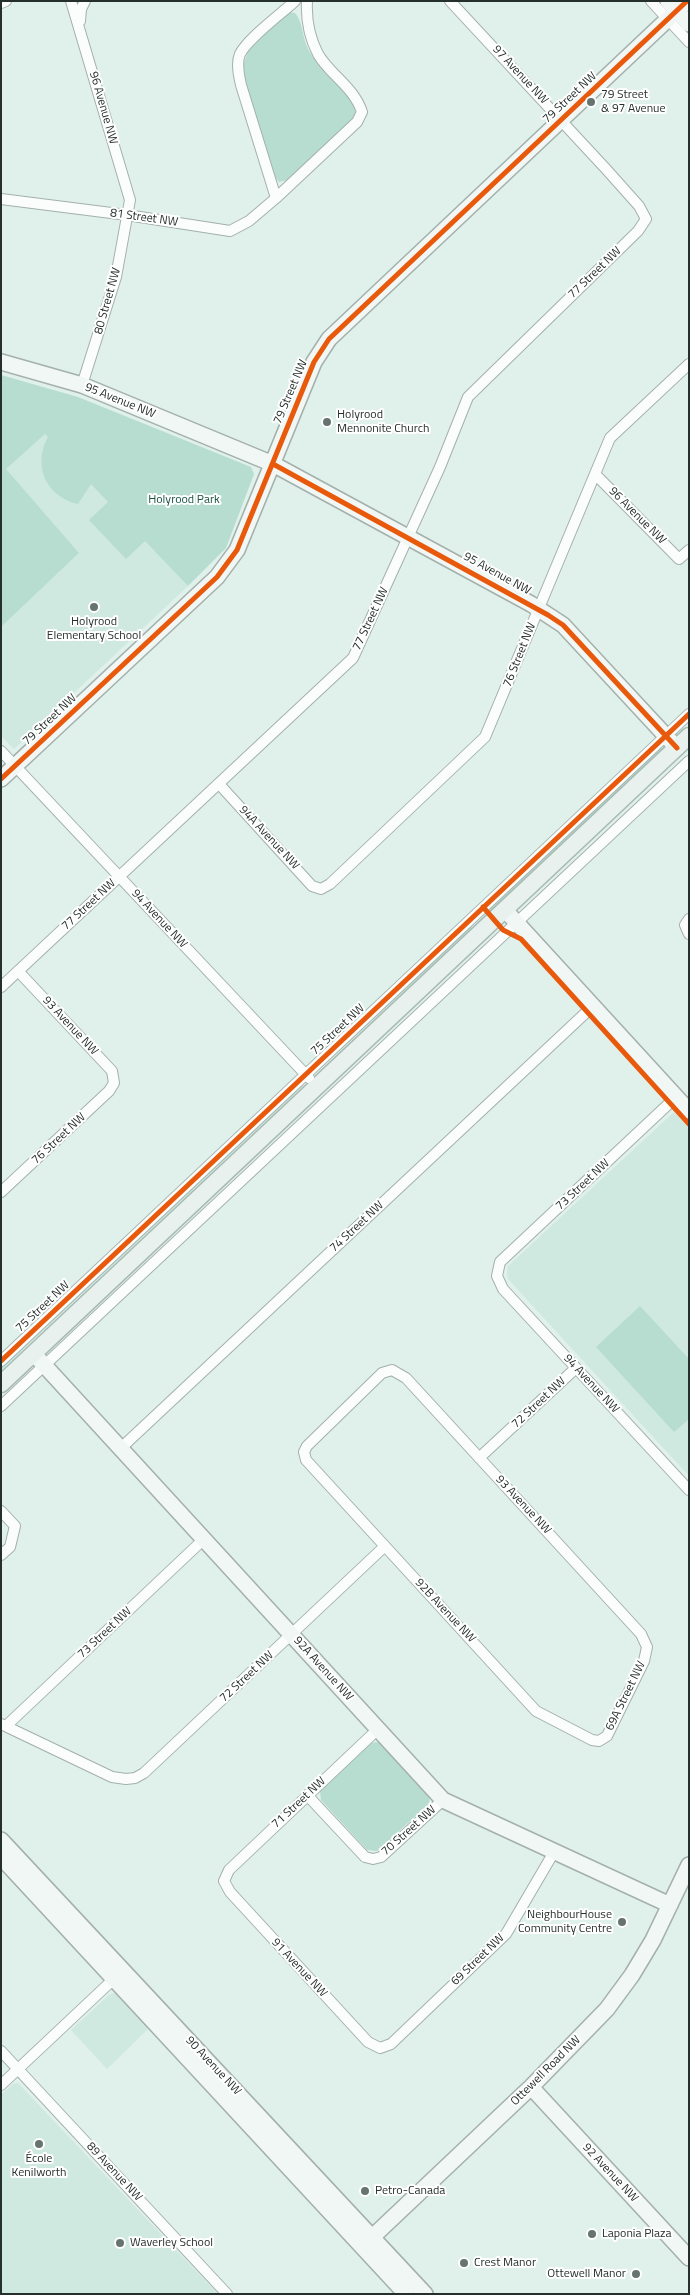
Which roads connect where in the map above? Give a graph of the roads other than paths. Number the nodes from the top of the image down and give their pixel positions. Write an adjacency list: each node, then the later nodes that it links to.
1 (6, 1): 8 (street)
2 (71, 1): 11 (street, 96 Avenue NW)
3 (85, 1): 11 (street)
4 (295, 1): 14 (street)
5 (306, 1): 14 (street, 81 Street NW)
6 (450, 1): 13 (street, 97 Avenue NW)
7 (651, 1): 9 (street)
8 (1, 3)
9 (680, 6): 10 (street); 12 (street); 13 (street, 79 Street NW)
10 (689, 24)
11 (79, 27): 16 (street, 96 Avenue NW)
12 (689, 42)
13 (561, 120): 17 (street, 97 Avenue NW); 21 (street, 79 Street NW)
14 (276, 198): 16 (street, 81 Street NW)
15 (1, 199): 16 (street, 81 Street NW)
16 (127, 215): 20 (street, 80 Street NW)
17 (646, 219): 23 (street, 77 Street NW)
18 (1, 362): 20 (street, 95 Avenue NW)
19 (689, 364): 22 (street, 76 Street NW)
20 (82, 386): 21 (street, 95 Avenue NW)
21 (273, 464): 23 (street, 95 Avenue NW); 31 (street, 79 Street NW)
22 (595, 474): 24 (street, 96 Avenue NW); 25 (street, 76 Street NW)
23 (408, 537): 25 (street, 95 Avenue NW); 33 (street, 77 Street NW)
24 (689, 550)
25 (539, 609): 27 (street, 95 Avenue NW); 35 (street, 76 Street NW)
26 (689, 714): 27 (street, 75 Street NW)
27 (666, 736): 28 (street, 95 Avenue NW); 41 (street, 75 Street NW)
28 (683, 742): 36 (main road)
29 (1, 751): 31 (street, 94 Avenue NW)
30 (689, 761): 37 (street)
31 (16, 766): 32 (street, 79 Street NW); 34 (street, 94 Avenue NW)
32 (1, 780)
33 (219, 784): 34 (street, 77 Street NW); 35 (street, 94A Avenue NW)
34 (119, 876): 38 (street, 77 Street NW); 41 (street, 94 Avenue NW)
35 (321, 889)
36 (504, 910): 37 (street); 43 (main road)
37 (517, 923): 40 (street); 50 (street)
38 (18, 971): 39 (street, 77 Street NW); 42 (street, 93 Avenue NW)
39 (1, 987)
40 (593, 1006): 44 (street); 54 (street, 74 Street NW)
41 (306, 1074): 43 (street, 94 Avenue NW); 49 (street, 75 Street NW)
42 (114, 1083): 46 (street, 76 Street NW)
43 (317, 1086): 48 (main road)
44 (676, 1097): 45 (street); 47 (street, 73 Street NW)
45 (689, 1111)
46 (1, 1192)
47 (497, 1276): 51 (street, 94 Avenue NW)
48 (34, 1354): 50 (street, 92A Avenue NW); 52 (main road)
49 (1, 1361)
50 (45, 1366): 53 (street); 54 (street, 92A Avenue NW)
51 (576, 1368): 55 (street, 72 Street NW); 57 (street, 94 Avenue NW)
52 (1, 1384)
53 (1, 1406)
54 (121, 1448): 59 (street, 92A Avenue NW)
55 (479, 1458): 56 (street, 93 Avenue NW); 63 (street, 93 Avenue NW)
56 (306, 1460): 60 (street, 92B Avenue NW)
57 (689, 1490)
58 (1, 1511): 61 (street)
59 (204, 1539): 62 (street, 92A Avenue NW); 64 (street, 73 Street NW)
60 (385, 1546): 62 (street, 72 Street NW); 66 (street, 92B Avenue NW)
61 (1, 1555)
62 (292, 1634): 64 (street, 72 Street NW); 65 (street, 92A Avenue NW)
63 (647, 1647): 66 (street, 69A Street NW)
64 (4, 1725)
65 (378, 1729): 67 (street, 71 Street NW); 68 (street, 92A Avenue NW)
66 (599, 1741)
67 (307, 1796): 68 (street, 70 Street NW); 73 (street, 71 Street NW)
68 (443, 1800): 70 (street, 92A Avenue NW)
69 (1, 1840): 75 (street, 90 Avenue NW)
70 (554, 1852): 74 (street, 92A Avenue NW); 76 (street, 69 Street NW)
71 (1, 1857): 75 (street, 90 Avenue NW)
72 (689, 1865): 74 (street, Ottewell Road NW)
73 (224, 1880): 76 (street, 91 Avenue NW)
74 (670, 1905): 80 (street, Ottewell Road NW)
75 (119, 1974): 78 (street); 81 (street, 90 Avenue NW)
76 (380, 2048)
77 (1, 2051): 78 (street, 89 Avenue NW)
78 (18, 2069): 79 (street); 83 (street, 89 Avenue NW)
79 (1, 2085)
80 (531, 2087): 81 (street, Ottewell Road NW); 82 (street, 92 Avenue NW)
81 (367, 2242): 84 (street, 90 Avenue NW); 85 (street, 90 Avenue NW)
82 (689, 2258)
83 (227, 2294)
84 (406, 2294)
85 (425, 2294)

